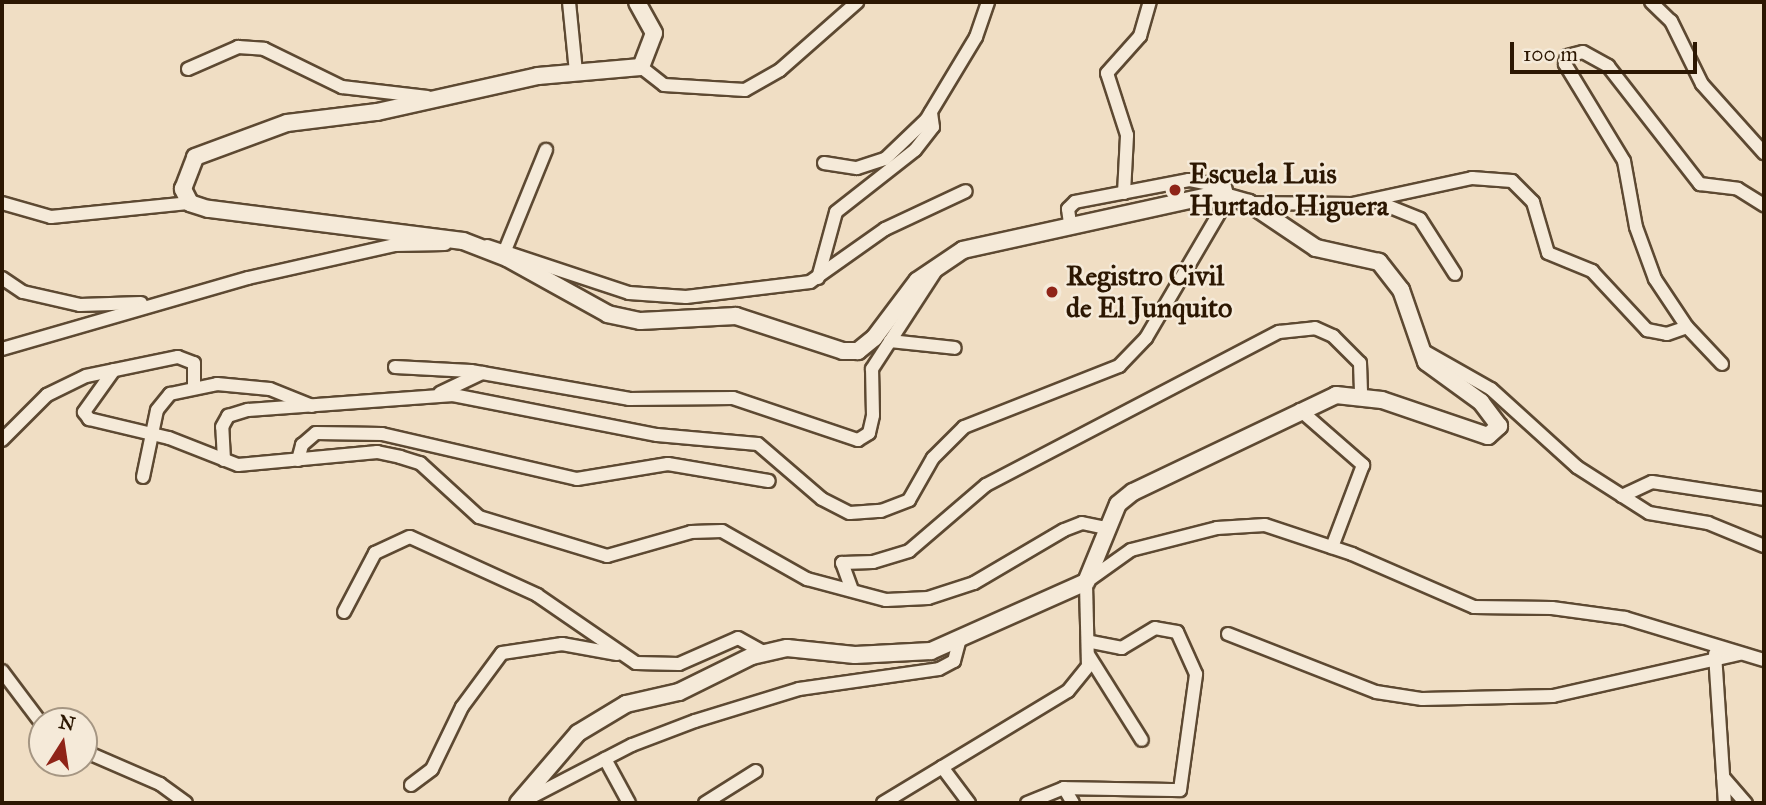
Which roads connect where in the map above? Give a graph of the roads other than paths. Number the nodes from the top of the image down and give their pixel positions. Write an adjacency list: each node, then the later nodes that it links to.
1 (569, 2): 9 (street)
2 (637, 2): 7 (street)
3 (856, 2): 7 (street)
4 (988, 2): 11 (street)
5 (1150, 2): 16 (street)
6 (1651, 2): 12 (street)
7 (641, 67): 9 (street)
8 (188, 69): 10 (street)
9 (576, 72): 10 (street)
10 (431, 97): 19 (street)
11 (931, 112): 14 (street); 29 (street)
12 (1761, 146)
13 (546, 150): 25 (street)
14 (824, 163)
15 (966, 191): 29 (street)
16 (1124, 192): 17 (street); 23 (street)
17 (1228, 198): 21 (street); 23 (street); 42 (street)
18 (1375, 201): 21 (street); 27 (street); 31 (street)
19 (190, 202): 20 (street); 24 (street)
20 (2, 203)
21 (1249, 203): 35 (street)
22 (1764, 205): 31 (street)
23 (1070, 222): 26 (street)
24 (471, 244): 25 (street); 26 (street); 30 (street)
25 (506, 248): 29 (street)
26 (941, 263): 32 (street)
27 (1455, 274)
28 (2, 278): 30 (street)
29 (818, 278)
30 (155, 302): 34 (street)
31 (1687, 327): 36 (street)
32 (890, 341): 33 (street); 39 (street)
33 (954, 348)
34 (2, 349)
35 (1422, 350): 41 (street); 51 (street)
36 (1722, 364)
37 (395, 367): 39 (street)
38 (114, 370): 40 (street); 45 (street); 46 (street)
39 (482, 373): 42 (street)
40 (194, 387): 43 (street); 45 (street)
41 (1361, 394): 44 (street); 57 (street)
42 (433, 396): 43 (street)
43 (312, 407): 47 (street)
44 (1300, 410): 53 (street); 55 (street)
45 (152, 434): 47 (street); 49 (street)
46 (2, 440)
47 (224, 460): 48 (street)
48 (298, 460): 50 (street); 57 (street)
49 (143, 477)
50 (769, 481)
51 (1622, 496): 52 (street); 54 (street)
52 (1764, 499)
53 (1106, 528): 56 (street); 57 (street)
54 (1764, 546)
55 (1332, 547): 56 (street); 61 (street)
56 (1086, 582): 60 (street); 62 (street)
57 (852, 590)
58 (344, 612): 65 (street)
59 (1228, 634): 67 (street)
60 (960, 639): 63 (street); 72 (street)
61 (1714, 647): 64 (street); 67 (street)
62 (1090, 649): 70 (street); 73 (street); 77 (street)
63 (765, 653): 65 (street); 79 (street)
64 (1740, 653): 66 (street); 67 (street)
65 (617, 654): 76 (street)
66 (1764, 660)
67 (1715, 662): 75 (street)
68 (2, 671): 69 (street)
69 (29, 707)
70 (1142, 740)
71 (98, 757): 78 (street)
72 (605, 759): 79 (street); 80 (street)
73 (942, 767): 82 (street); 83 (street)
74 (756, 771): 81 (street)
75 (1723, 776): 86 (street); 87 (street)
76 (411, 785)
77 (1065, 788): 84 (street); 85 (street)
78 (186, 803)
79 (519, 803)
80 (629, 803)
81 (705, 803)
82 (883, 803)
83 (969, 803)
84 (1027, 803)
85 (1073, 803)
86 (1725, 803)
87 (1746, 803)

